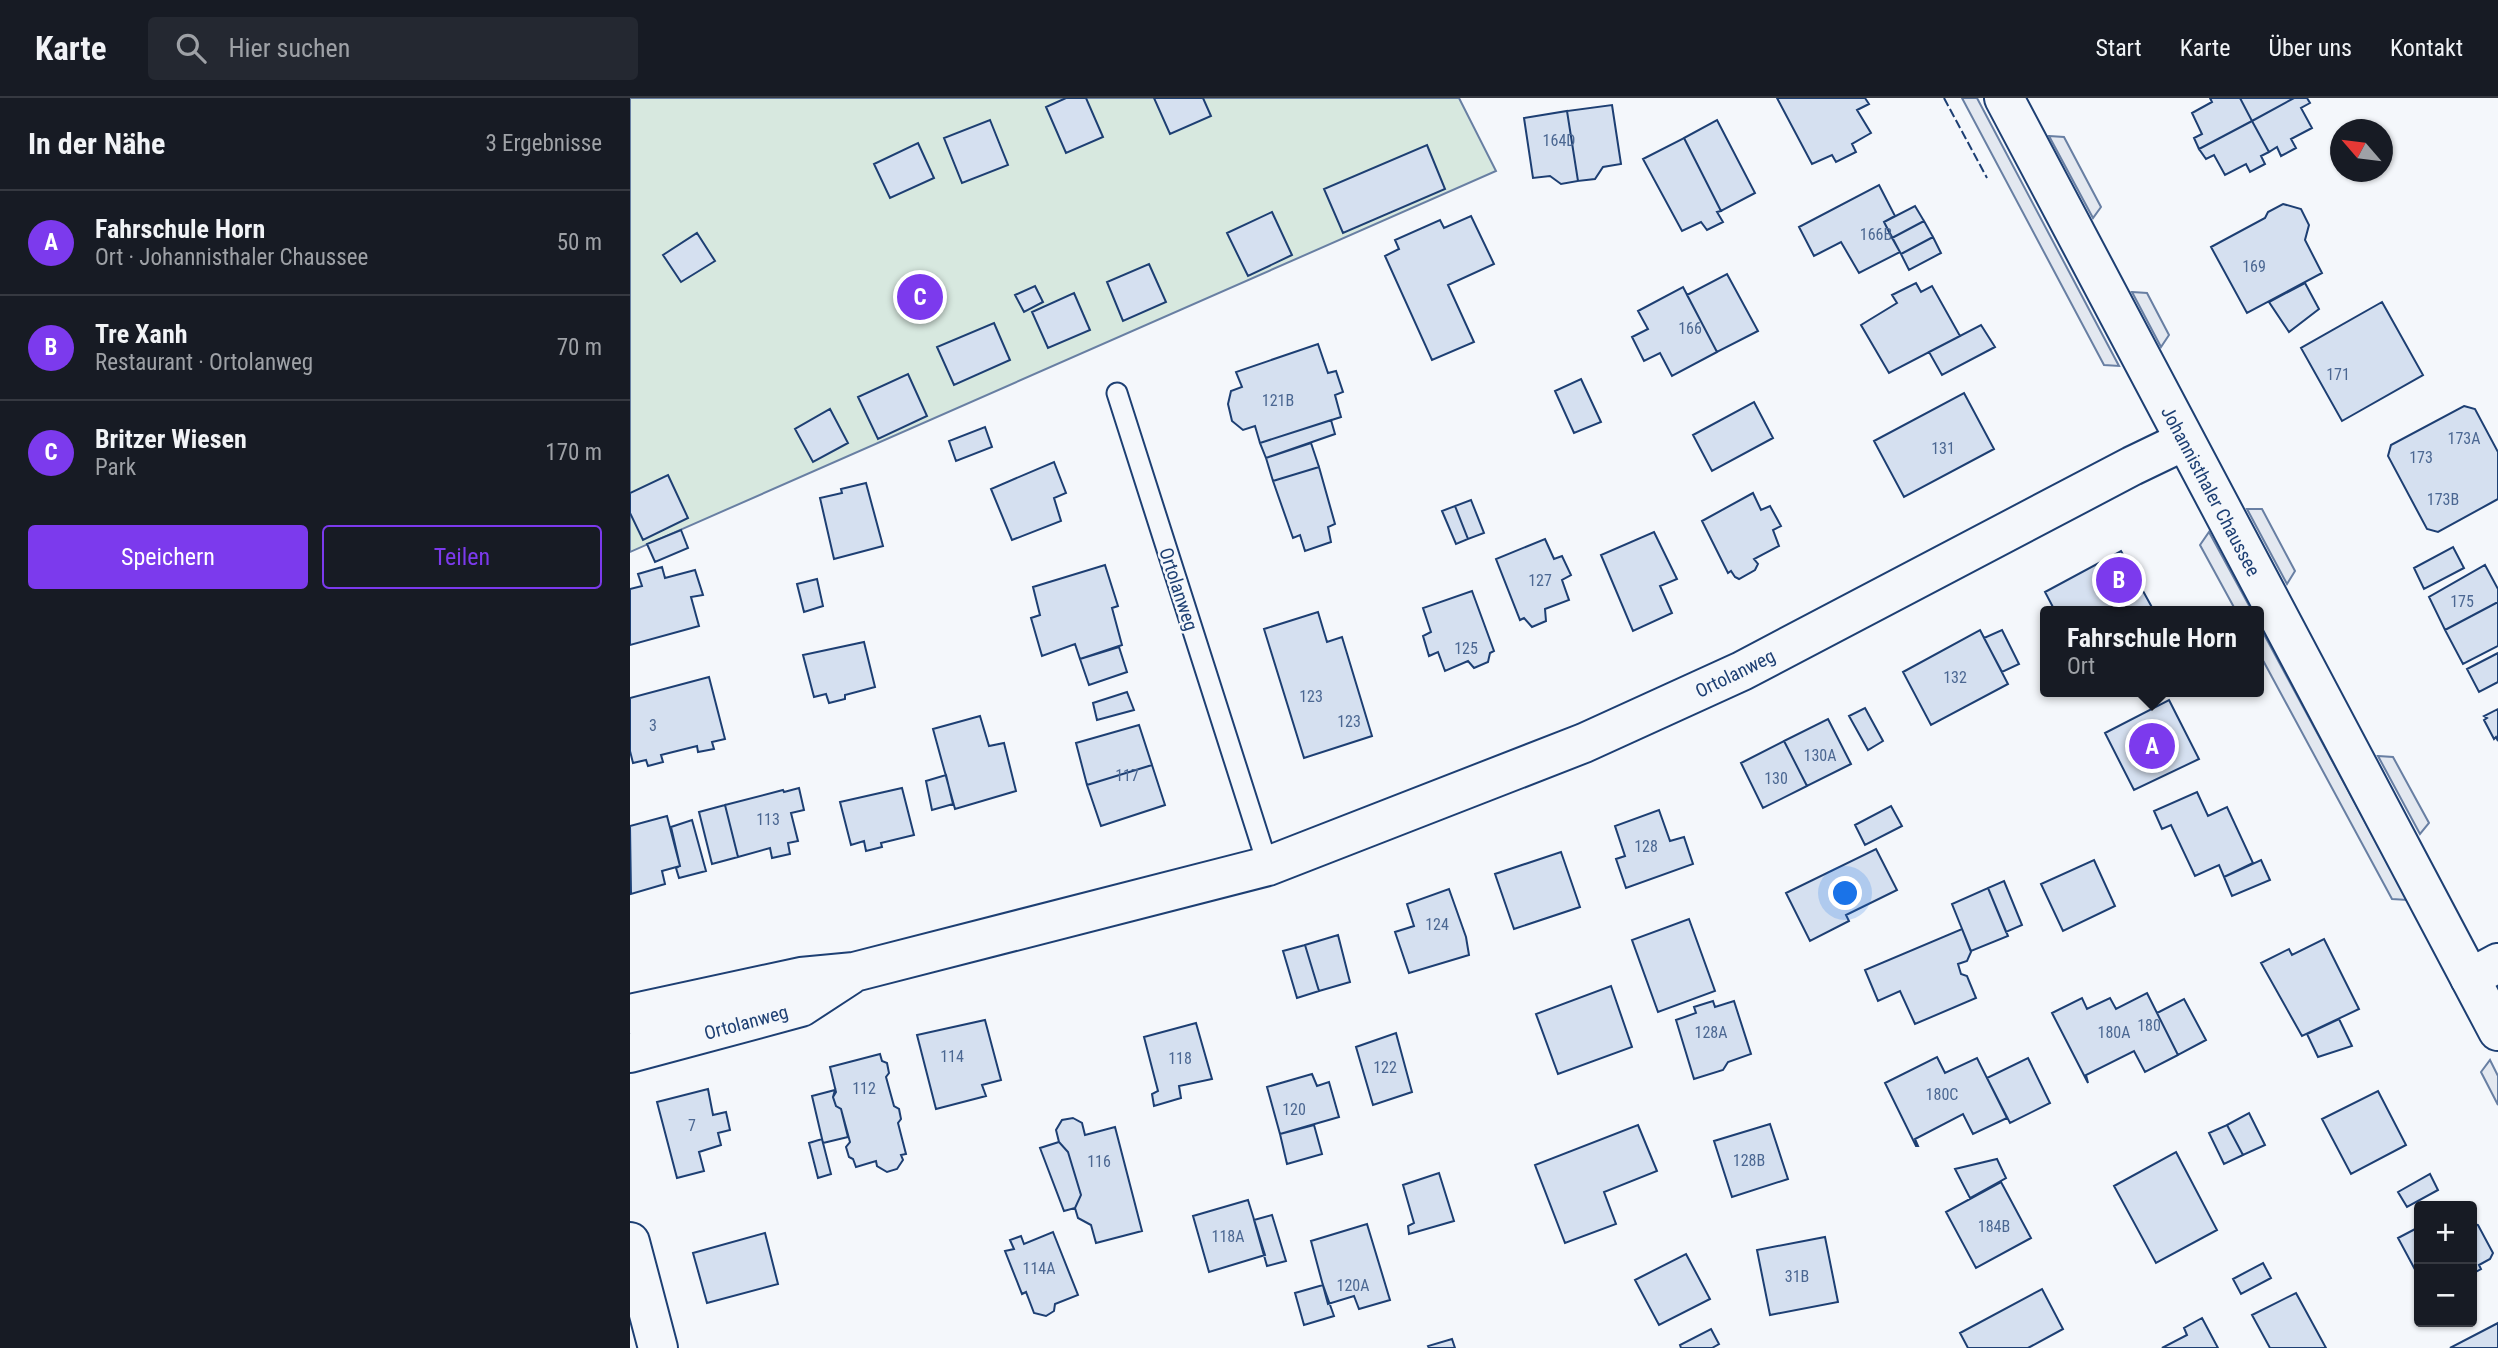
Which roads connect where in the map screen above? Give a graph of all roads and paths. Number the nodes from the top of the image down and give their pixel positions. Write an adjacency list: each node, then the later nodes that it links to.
1 (2004, 98): 3 (street, Johannisthaler Chaussee)
2 (1117, 393): 4 (lane, Ortolanweg)
3 (2184, 441): 4 (street, Ortolanweg); 5 (street, Johannisthaler Chaussee)
4 (1268, 866): 6 (street, Ortolanweg)
5 (2484, 970): 8 (street, Johannisthaler Chaussee)
6 (854, 972): 7 (street, Ortolanweg); 9 (street, Ortolanweg)
7 (630, 1014)
8 (2498, 1031)
9 (630, 1054)
10 (630, 1242): 11 (street)
11 (657, 1348)

